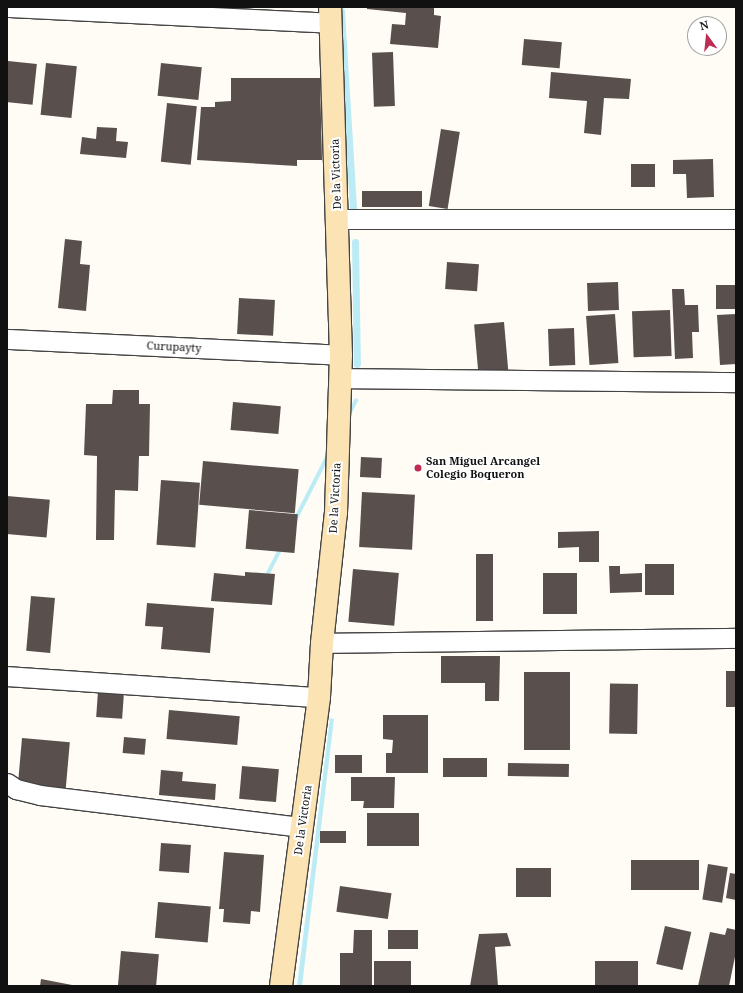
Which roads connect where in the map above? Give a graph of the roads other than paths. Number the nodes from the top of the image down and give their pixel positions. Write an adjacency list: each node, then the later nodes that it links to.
1 (7, 7): 2 (street)
2 (331, 15): 3 (main road, De la Victoria)
3 (337, 219): 4 (street); 6 (main road, De la Victoria)
4 (736, 219)
5 (7, 339): 6 (street, Curupayty)
6 (341, 355): 7 (main road, De la Victoria)
7 (340, 378): 8 (street); 10 (main road, De la Victoria)
8 (736, 382)
9 (736, 638): 10 (street)
10 (322, 642): 12 (main road, De la Victoria)
11 (7, 676): 12 (street)
12 (319, 696): 14 (main road, De la Victoria)
13 (7, 783): 14 (street)
14 (302, 826): 15 (main road, De la Victoria)
15 (281, 986)

